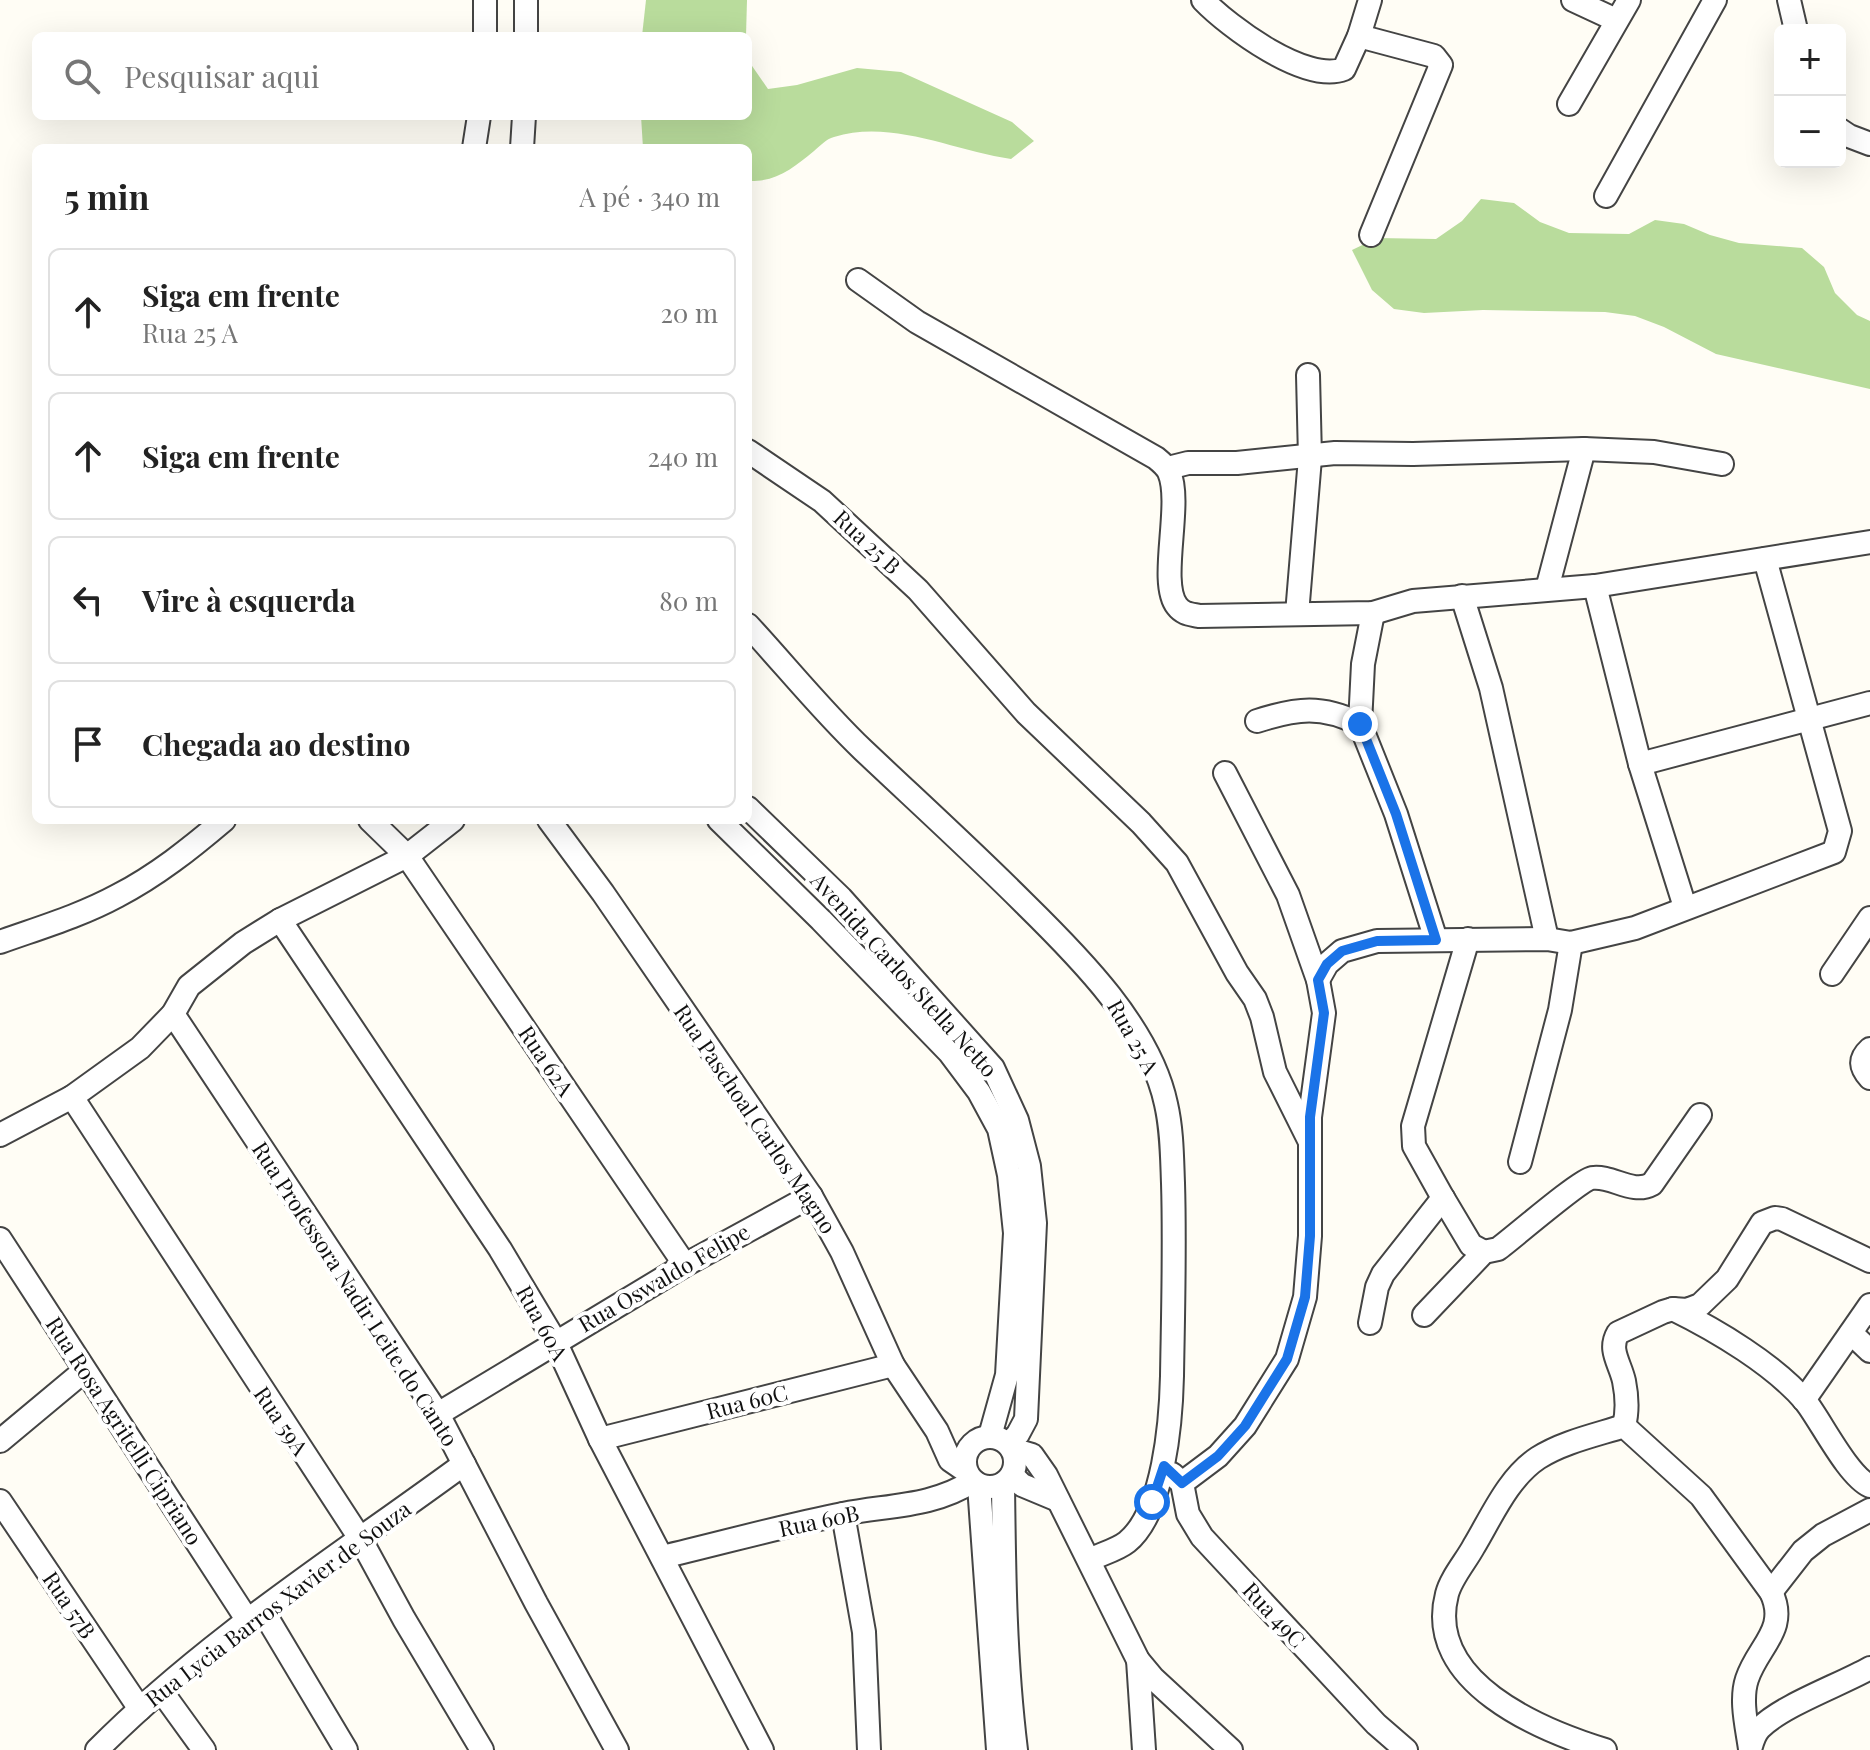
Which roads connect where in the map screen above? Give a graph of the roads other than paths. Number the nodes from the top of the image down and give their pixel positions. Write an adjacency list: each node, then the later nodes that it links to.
1 (485, 0): 11 (street)
2 (526, 0): 12 (street)
3 (1370, 0): 13 (street)
4 (1573, 0): 9 (street)
5 (1629, 0): 9 (street)
6 (1715, 0): 21 (street)
7 (1789, 0): 10 (street)
8 (1214, 5): 13 (street)
9 (1616, 20): 14 (street)
10 (1795, 24)
11 (485, 32)
12 (526, 32)
13 (1359, 36): 22 (street)
14 (1569, 104)
15 (478, 120): 18 (street)
16 (524, 120): 19 (street)
17 (1846, 134): 20 (street)
18 (475, 144)
19 (522, 144)
20 (1870, 144)
21 (1606, 196)
22 (1371, 235)
23 (858, 280): 29 (street)
24 (1308, 375): 27 (street)
25 (1584, 449): 27 (street); 28 (street); 33 (street)
26 (752, 454): 67 (street, Rua 25 B)
27 (1310, 458): 29 (street); 36 (street)
28 (1722, 464)
29 (1168, 468): 36 (street)
30 (1870, 542): 31 (street)
31 (1765, 559): 32 (street); 39 (street)
32 (1595, 586): 33 (street); 42 (street)
33 (1547, 589): 34 (street)
34 (1462, 596): 35 (street); 55 (street)
35 (1373, 613): 36 (street); 41 (street)
36 (1297, 614)
37 (752, 629): 92 (street, Rua 25 A)
38 (1870, 703): 39 (street)
39 (1809, 718): 42 (street); 51 (street)
40 (1257, 721): 41 (street)
41 (1360, 724): 56 (street)
42 (1640, 764): 51 (street)
43 (1225, 773): 60 (street)
44 (752, 812): 90 (street, Avenida Carlos Stella Netto)
45 (219, 824): 57 (street)
46 (374, 824): 50 (street, Rua 62A)
47 (448, 824): 50 (street)
48 (552, 824): 69 (street, Rua Paschoal Carlos Magno)
49 (723, 824): 90 (street)
50 (407, 856): 53 (street); 74 (street, Rua 62A)
51 (1685, 907): 58 (street)
52 (1870, 918): 59 (street)
53 (280, 920): 61 (street); 80 (street, Rua 60A)
54 (1468, 939): 55 (street); 56 (street); 70 (street)
55 (1547, 939): 58 (street)
56 (1436, 940): 60 (street)
57 (0, 942)
58 (1571, 943): 68 (street)
59 (1832, 974)
60 (1318, 980): 67 (street)
61 (173, 1014): 64 (street); 85 (street, Rua Professora Nadir Leite do Canto)
62 (1870, 1049): 63 (street)
63 (1870, 1078)
64 (72, 1097): 66 (street); 101 (street, Rua 59A)
65 (1700, 1115): 72 (street)
66 (0, 1135)
67 (1309, 1140): 95 (street)
68 (1520, 1162)
69 (811, 1196): 74 (street, Rua Oswaldo Felipe); 82 (street, Rua Paschoal Carlos Magno)
70 (1443, 1198): 72 (street); 78 (street)
71 (0, 1239): 83 (street, Rua Rosa Agritelli Cipriano)
72 (1484, 1252): 77 (street)
73 (1870, 1261): 76 (street)
74 (685, 1265): 80 (street, Rua Oswaldo Felipe)
75 (1870, 1305): 79 (street)
76 (1673, 1309): 84 (street); 86 (street)
77 (1424, 1315)
78 (1370, 1323)
79 (1851, 1333): 81 (street); 84 (street)
80 (555, 1341): 85 (street, Rua Oswaldo Felipe); 88 (street, Rua 60A)
81 (1870, 1351)
82 (893, 1365): 87 (street, Rua Paschoal Carlos Magno); 88 (street, Rua 60C)
83 (84, 1371): 89 (street); 105 (street, Rua Rosa Agritelli Cipriano)
84 (1804, 1400): 96 (street)
85 (438, 1414): 91 (street, Rua Professora Nadir Leite do Canto)
86 (1624, 1426): 104 (street); 125 (street)
87 (937, 1431): 90 (street); 93 (street, Rua Paschoal Carlos Magno)
88 (600, 1439): 102 (street, Rua 60A)
89 (0, 1441)
90 (997, 1442): 93 (street); 94 (street); 97 (street)
91 (464, 1464): 101 (street, Rua Lycia Barros Xavier de Souza); 117 (street, Rua Professora Nadir Leite do Canto)
92 (1164, 1466): 95 (street); 103 (street, Rua 25 A)
93 (973, 1479): 94 (street); 100 (street, Rua 60B); 120 (street)
94 (1007, 1479): 97 (street); 121 (street)
95 (1182, 1483): 124 (street, Rua 49C)
96 (1870, 1486)
97 (1058, 1500): 103 (street)
98 (0, 1501): 111 (street, Rua 57B)
99 (1870, 1510): 104 (street)
100 (843, 1514): 102 (street, Rua 60B); 119 (street)
101 (361, 1540): 105 (street, Rua Lycia Barros Xavier de Souza); 116 (street, Rua 59A)
102 (662, 1557): 118 (street, Rua 60A)
103 (1089, 1560): 106 (street)
104 (1771, 1592): 112 (street)
105 (256, 1616): 110 (street, Rua Lycia Barros Xavier de Souza); 115 (street, Rua Rosa Agritelli Cipriano)
106 (1138, 1660): 122 (street); 123 (street)
107 (1870, 1668): 108 (street)
108 (1840, 1685): 109 (street); 112 (street)
109 (1870, 1686)
110 (162, 1692): 111 (street, Rua Lycia Barros Xavier de Souza); 114 (street)
111 (140, 1709): 113 (street, Rua Lycia Barros Xavier de Souza)
112 (1750, 1749)
113 (97, 1750)
114 (204, 1750)
115 (346, 1750)
116 (482, 1750)
117 (617, 1750)
118 (762, 1750)
119 (869, 1750)
120 (998, 1750)
121 (1016, 1750)
122 (1144, 1750)
123 (1231, 1750)
124 (1406, 1750)
125 (1605, 1750)

